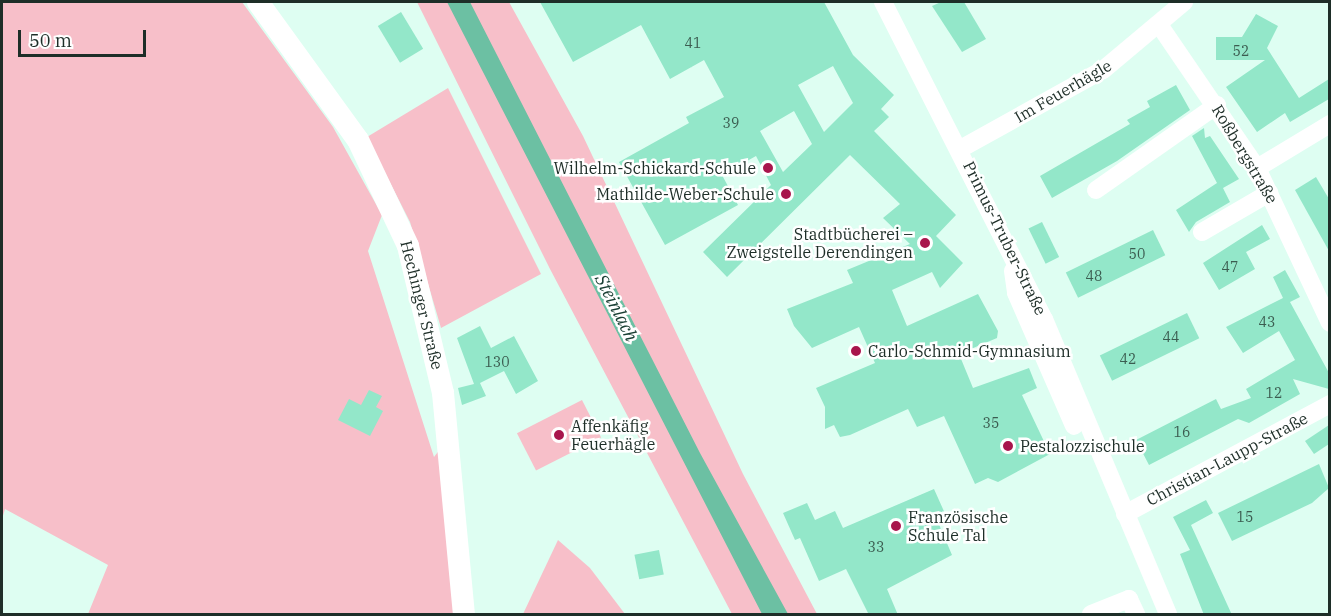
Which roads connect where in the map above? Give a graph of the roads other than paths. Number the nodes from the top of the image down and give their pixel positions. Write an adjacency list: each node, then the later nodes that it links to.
1 (258, 2): 15 (main road, Hechinger Straße)
2 (883, 2): 7 (street, Primus-Truber-Straße)
3 (1184, 2): 4 (street, Im Feuerhägle)
4 (1160, 26): 5 (street, Roßbergstraße); 7 (street, Im Feuerhägle)
5 (1217, 105): 8 (street, Roßbergstraße); 9 (street)
6 (1329, 124): 8 (street)
7 (962, 148): 14 (street, Primus-Truber-Straße)
8 (1257, 168): 10 (street, Roßbergstraße)
9 (1096, 190)
10 (1269, 193): 11 (street); 12 (street, Roßbergstraße)
11 (1202, 232)
12 (1329, 323)
13 (1329, 404): 14 (street, Christian-Laupp-Straße)
14 (1125, 514): 18 (street, Primus-Truber-Straße)
15 (464, 615)
16 (1090, 615): 17 (street)
17 (1136, 615)
18 (1168, 615)

